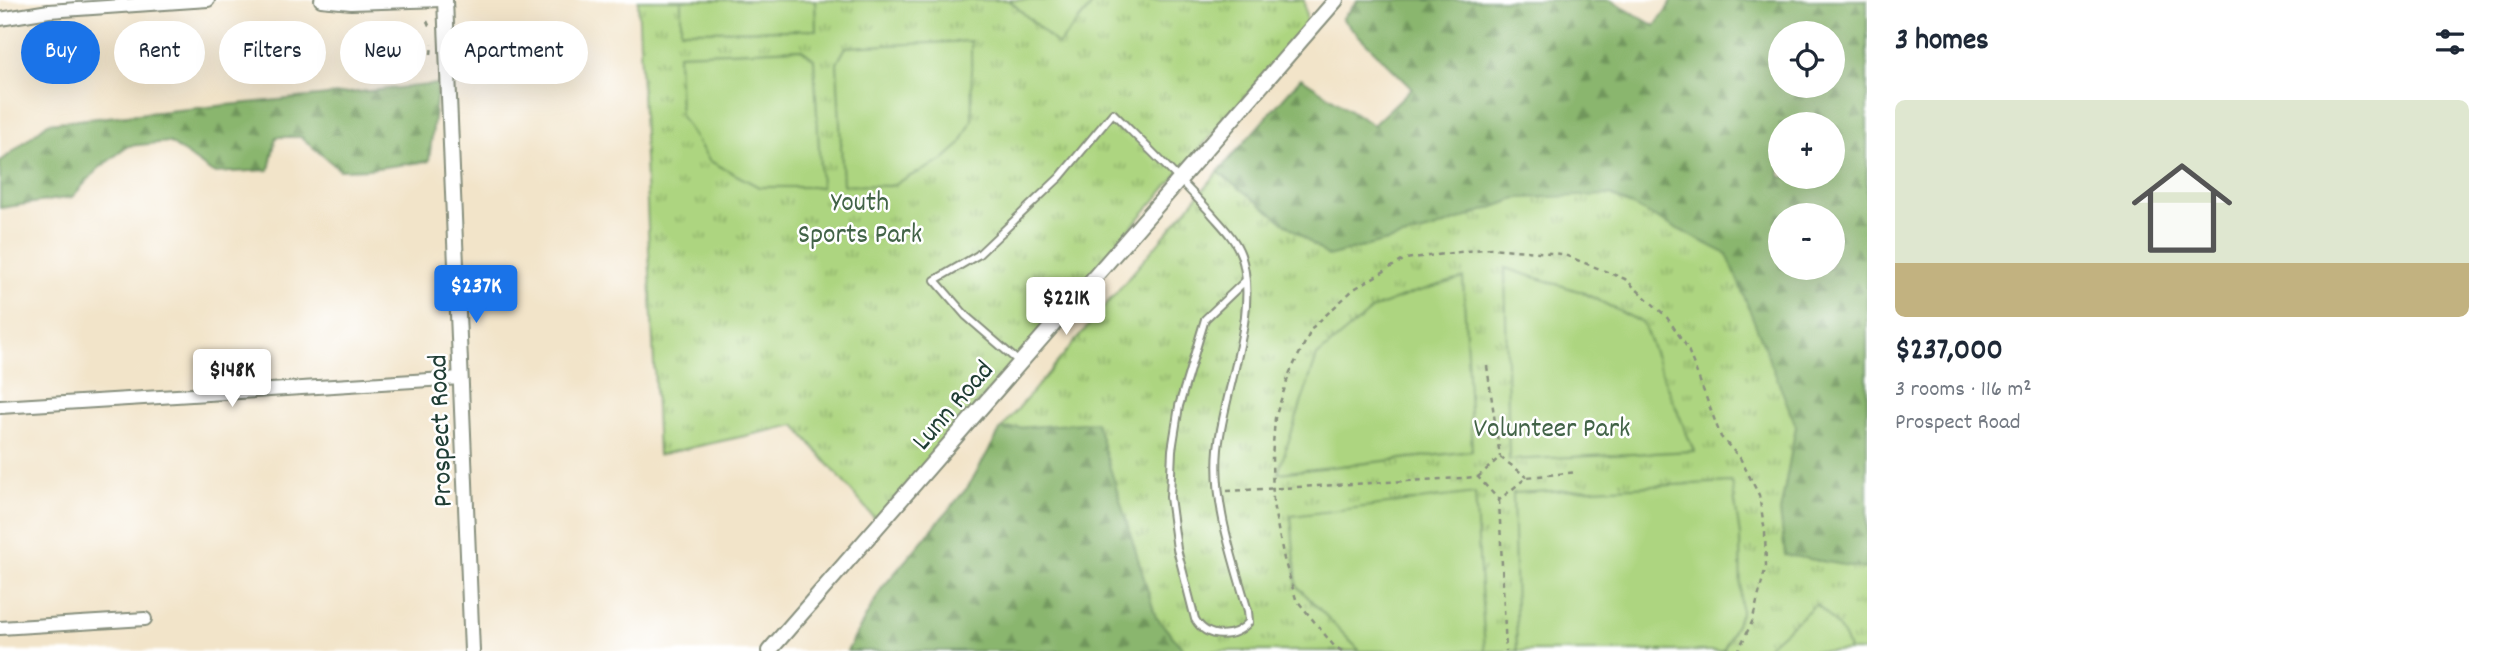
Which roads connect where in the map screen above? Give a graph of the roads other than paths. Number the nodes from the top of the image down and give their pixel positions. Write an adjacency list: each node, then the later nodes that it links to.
1 (208, 0): 5 (street)
2 (321, 0): 3 (street)
3 (444, 0): 10 (street, Prospect Road)
4 (1336, 0): 7 (street, Lunn Road)
5 (188, 1): 6 (street)
6 (0, 19)
7 (1180, 179): 8 (lane); 9 (street, Lunn Road); 9 (lane)
8 (1245, 281): 8 (lane)
9 (1020, 363): 15 (street, Lunn Road)
10 (461, 378): 11 (street); 14 (street, Prospect Road)
11 (0, 407)
12 (145, 619): 13 (street)
13 (0, 628)
14 (471, 651)
15 (769, 651)

